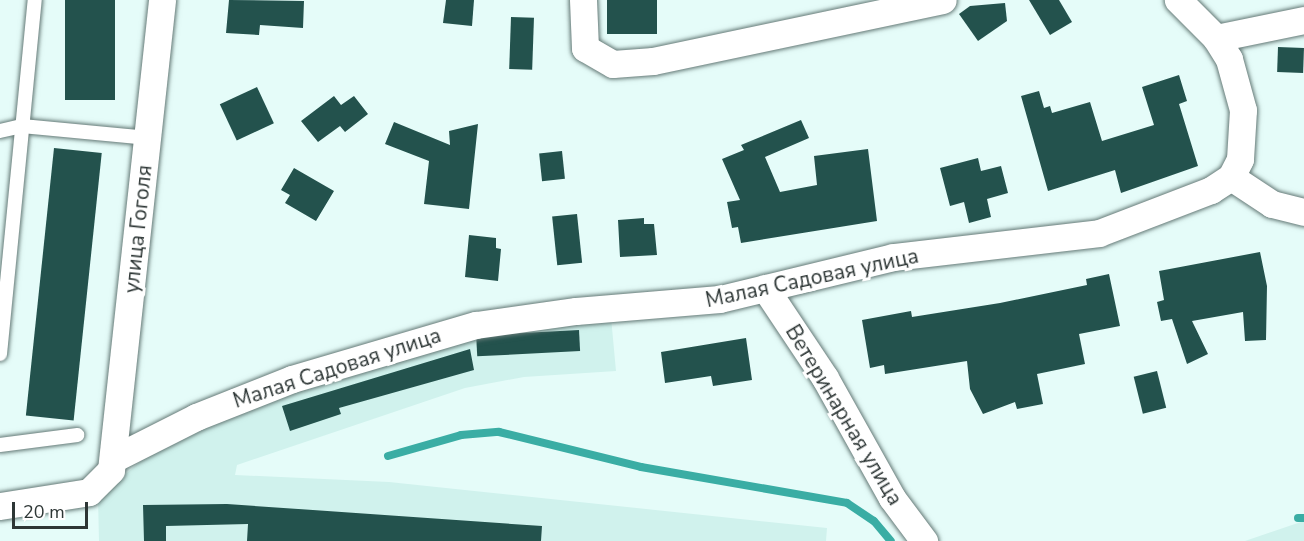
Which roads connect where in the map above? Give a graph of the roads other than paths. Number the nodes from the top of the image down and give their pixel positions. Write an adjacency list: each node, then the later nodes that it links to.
1 (35, 0): 8 (lane)
2 (162, 0): 10 (street, улица Гоголя)
3 (583, 0): 4 (street)
4 (943, 0)
5 (1178, 0): 7 (street)
6 (1304, 20): 7 (street)
7 (1216, 38): 11 (street)
8 (22, 126): 9 (lane); 10 (lane); 14 (lane)
9 (0, 131)
10 (148, 138): 17 (street, улица Гоголя)
11 (1231, 177): 12 (street); 13 (street, Малая Садовая улица)
12 (1304, 212)
13 (765, 288): 17 (street, Малая Садовая улица); 19 (street, Ветеринарная улица)
14 (0, 354)
15 (76, 435): 16 (lane)
16 (0, 445)
17 (115, 458): 18 (street)
18 (0, 506)
19 (924, 541)

